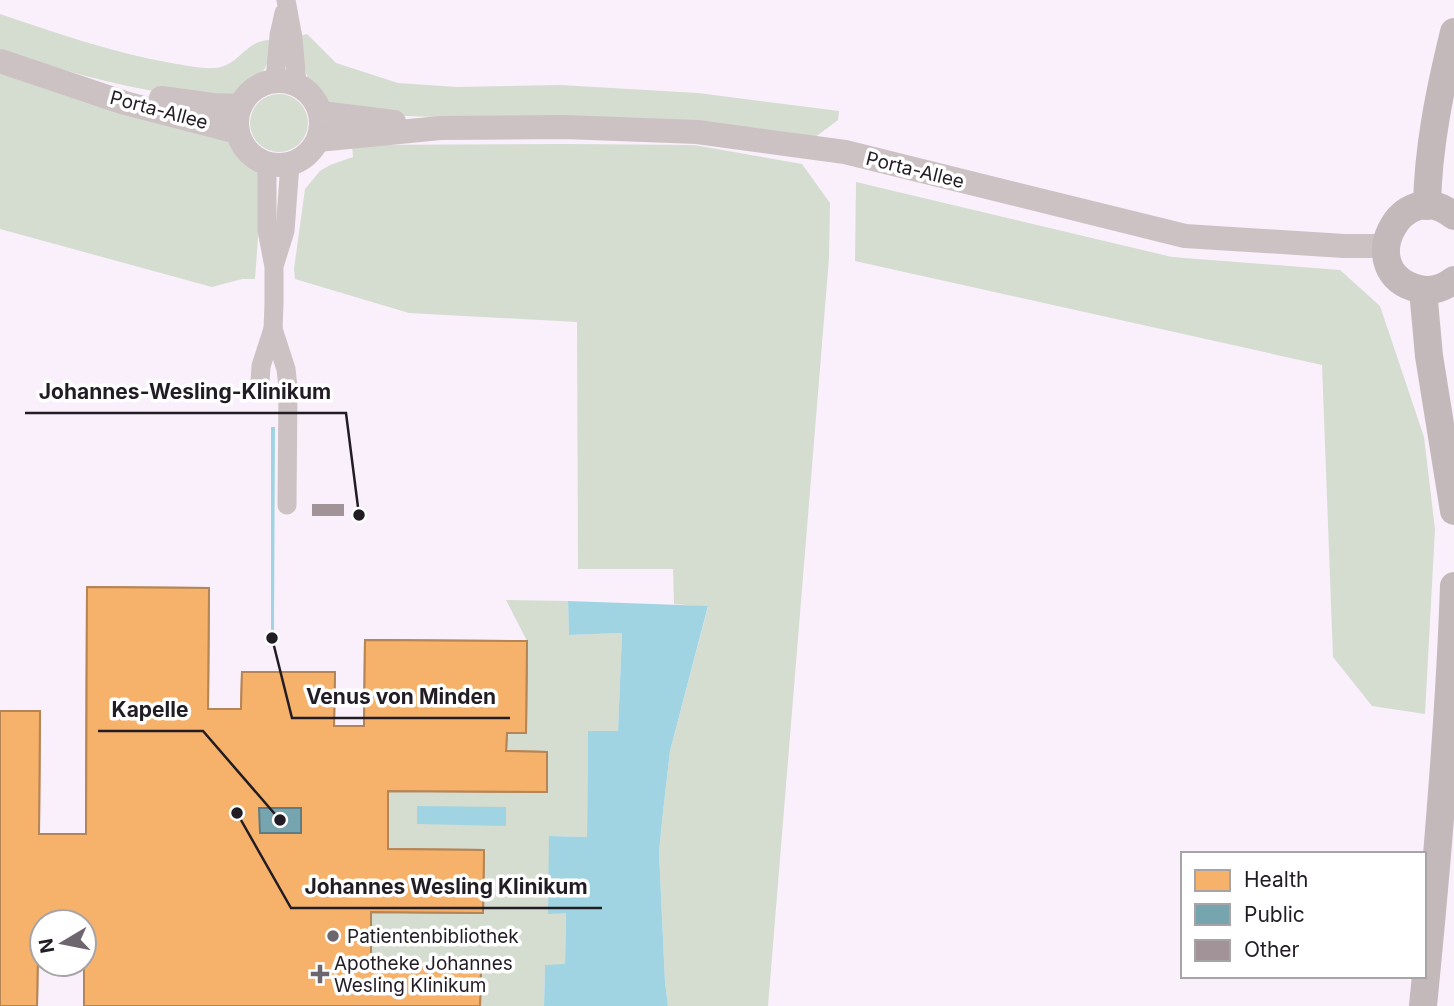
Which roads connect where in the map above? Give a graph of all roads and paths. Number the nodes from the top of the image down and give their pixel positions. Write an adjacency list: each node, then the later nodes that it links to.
1 (286, 1): 4 (street)
2 (1454, 32): 12 (main road)
3 (0, 61): 5 (street, Porta-Allee)
4 (286, 82): 6 (street); 7 (street)
5 (80, 87): 6 (street, Porta-Allee); 9 (street, Porta-Allee)
6 (240, 106): 9 (street)
7 (321, 113): 8 (street, Porta-Allee); 10 (street)
8 (440, 128): 10 (street, Porta-Allee); 14 (street, Porta-Allee)
9 (237, 132): 11 (street)
10 (318, 140): 11 (street)
11 (278, 164): 17 (street)
12 (1427, 206): 13 (main road); 14 (main road)
13 (1454, 216)
14 (1385, 246): 16 (main road)
15 (1454, 280): 16 (main road)
16 (1423, 290): 20 (main road)
17 (273, 329): 18 (street); 19 (street)
18 (260, 382)
19 (287, 505)
20 (1454, 510)
21 (1454, 586): 22 (main road)
22 (1426, 976)
23 (1426, 978): 24 (main road)
24 (1423, 1006)

